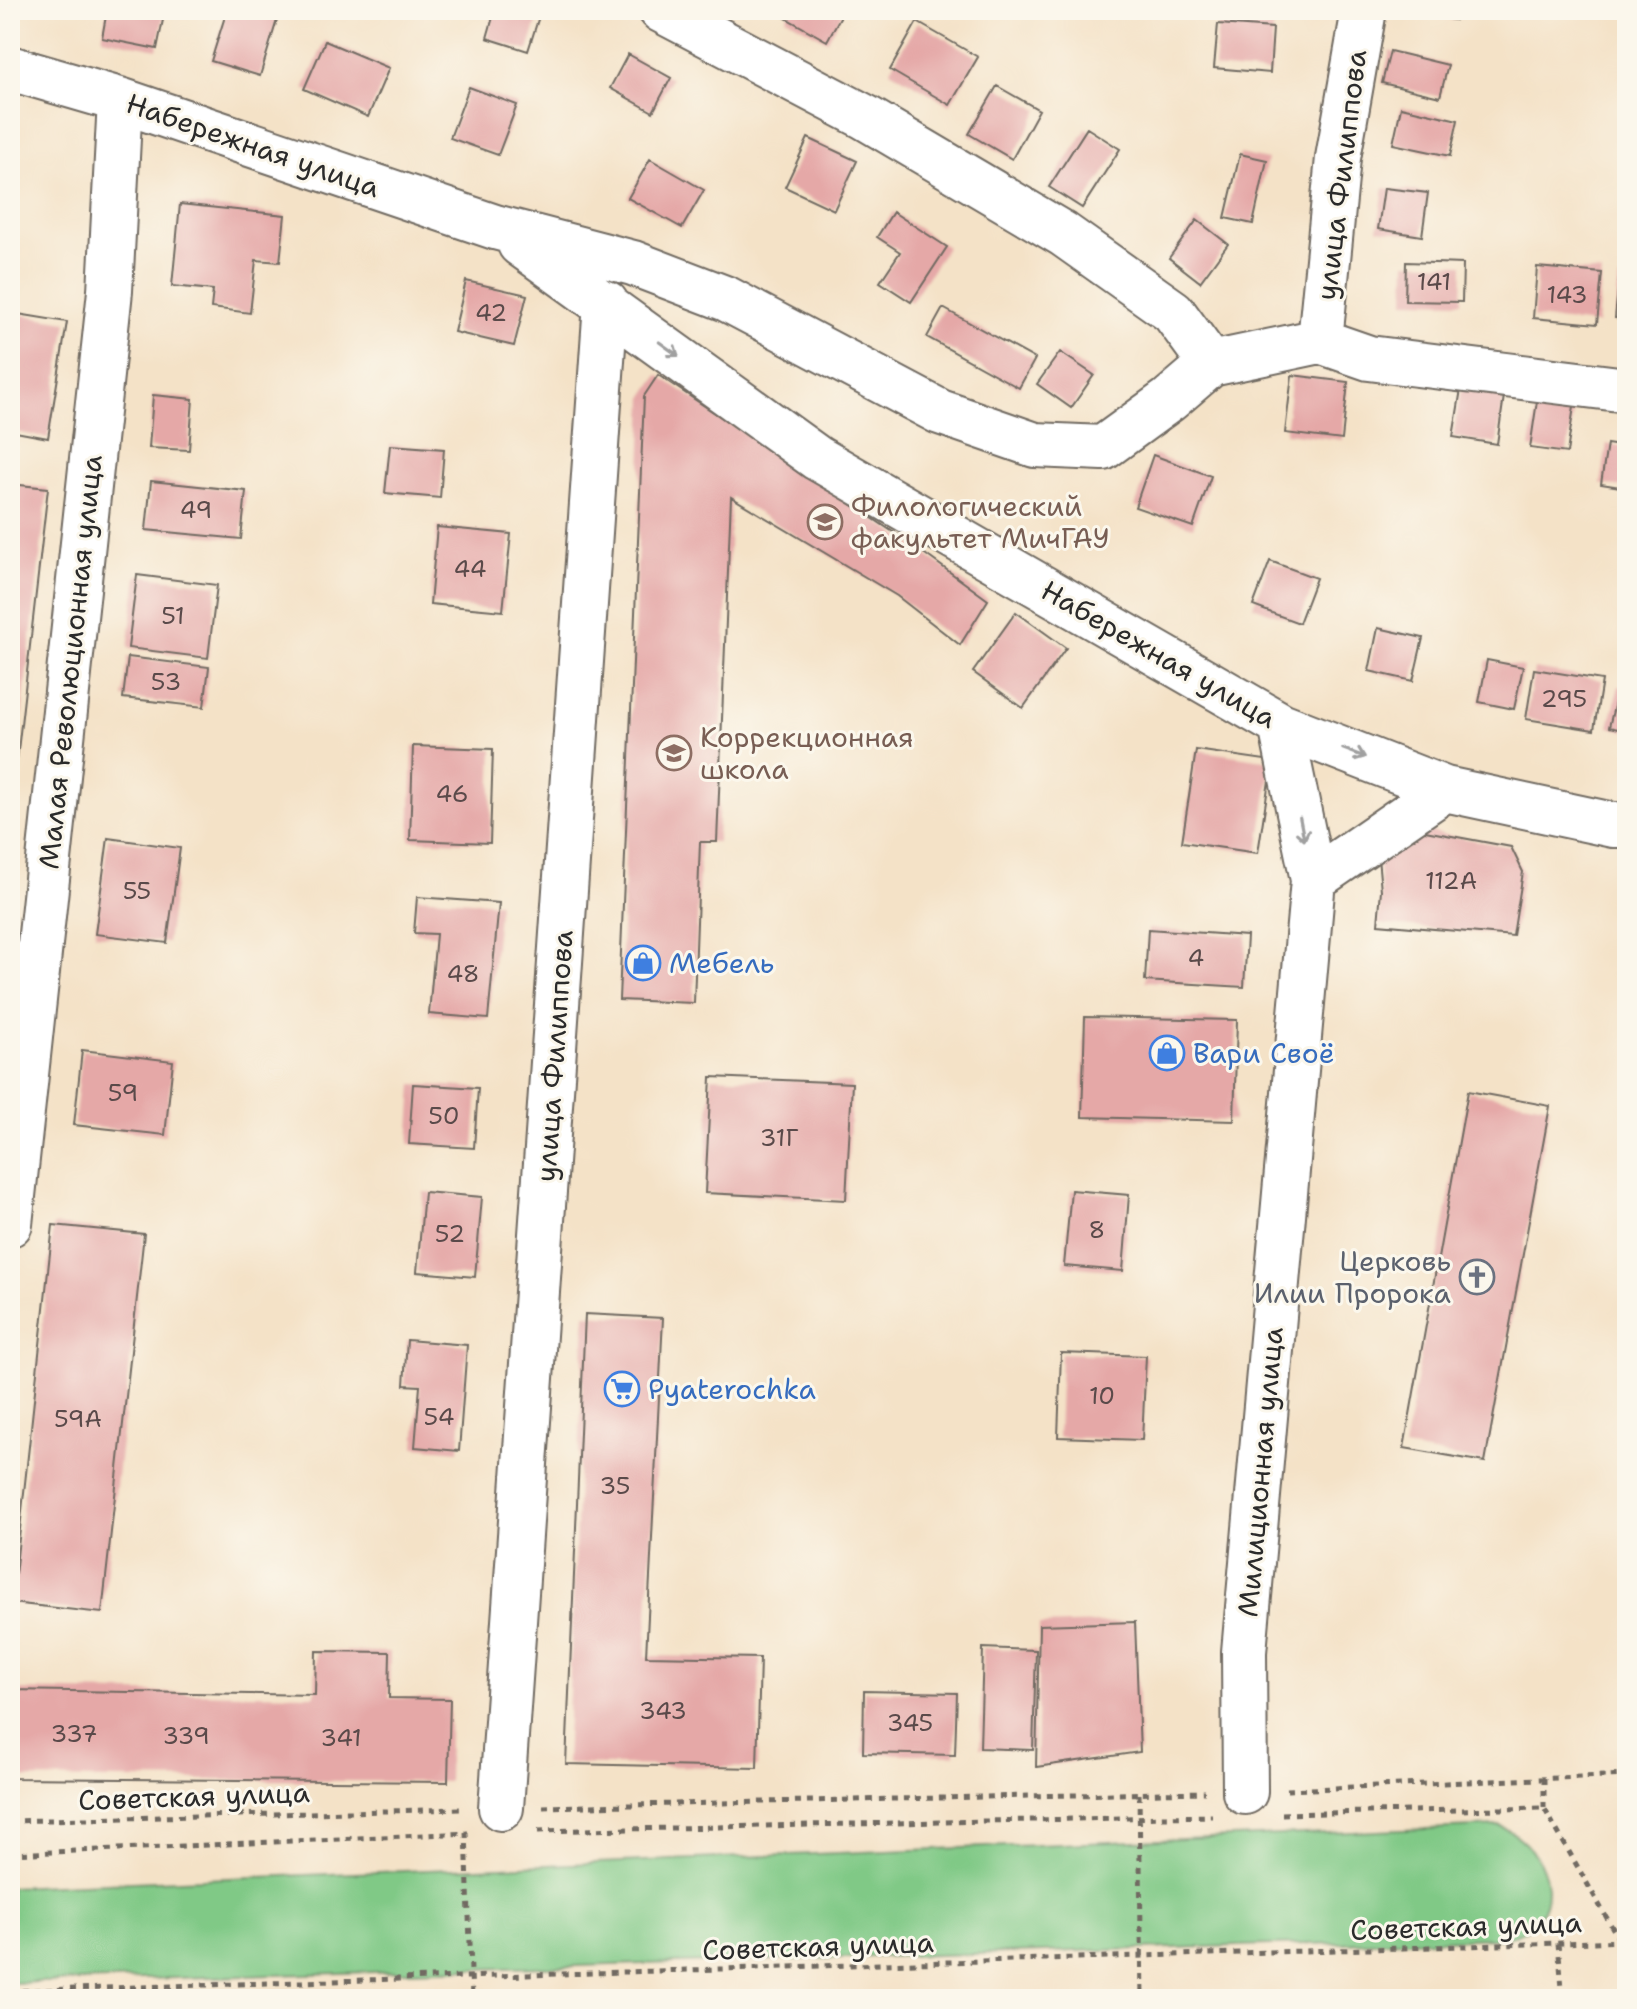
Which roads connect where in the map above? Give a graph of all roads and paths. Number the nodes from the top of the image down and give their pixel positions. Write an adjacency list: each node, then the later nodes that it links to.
1 (661, 10): 8 (street)
2 (1364, 10): 7 (street, улица Филиппова)
3 (10, 68): 4 (street, Набережная улица)
4 (120, 100): 5 (street, Набережная улица); 14 (street, Малая Революционная улица)
5 (495, 227): 6 (street, Набережная улица); 8 (street, Набережная улица)
6 (606, 303): 10 (street, Набережная улица, one-way to 10); 21 (street, улица Филиппова)
7 (1320, 341): 8 (street, Набережная улица); 9 (street)
8 (1211, 364)
9 (1627, 390)
10 (1281, 725): 11 (street, Набережная улица, one-way to 11); 13 (street, Милиционная улица, one-way to 13)
11 (1445, 789): 12 (street, Набережная улица); 13 (street)
12 (1627, 825)
13 (1313, 880): 18 (street, Милиционная улица)
14 (10, 1224)
15 (1627, 1775): 16 (path, Советская улица)
16 (1544, 1778): 18 (path, Советская улица); 19 (path)
17 (1139, 1794): 18 (path, Советская улица); 20 (path); 21 (path, Советская улица)
18 (1249, 1807): 19 (path); 20 (path)
19 (1544, 1808): 25 (path)
20 (1138, 1817): 21 (path); 27 (path)
21 (494, 1820): 22 (path, Советская улица); 23 (path); 23 (path)
22 (10, 1821)
23 (466, 1833): 24 (path); 28 (path)
24 (10, 1854)
25 (1624, 1941): 26 (path, Советская улица)
26 (1558, 1943): 27 (path, Советская улица); 32 (path)
27 (1142, 1956): 28 (path, Советская улица); 31 (path)
28 (470, 1976): 29 (path, Советская улица); 30 (path)
29 (10, 1991)
30 (472, 1999)
31 (1142, 1999)
32 (1563, 1999)

